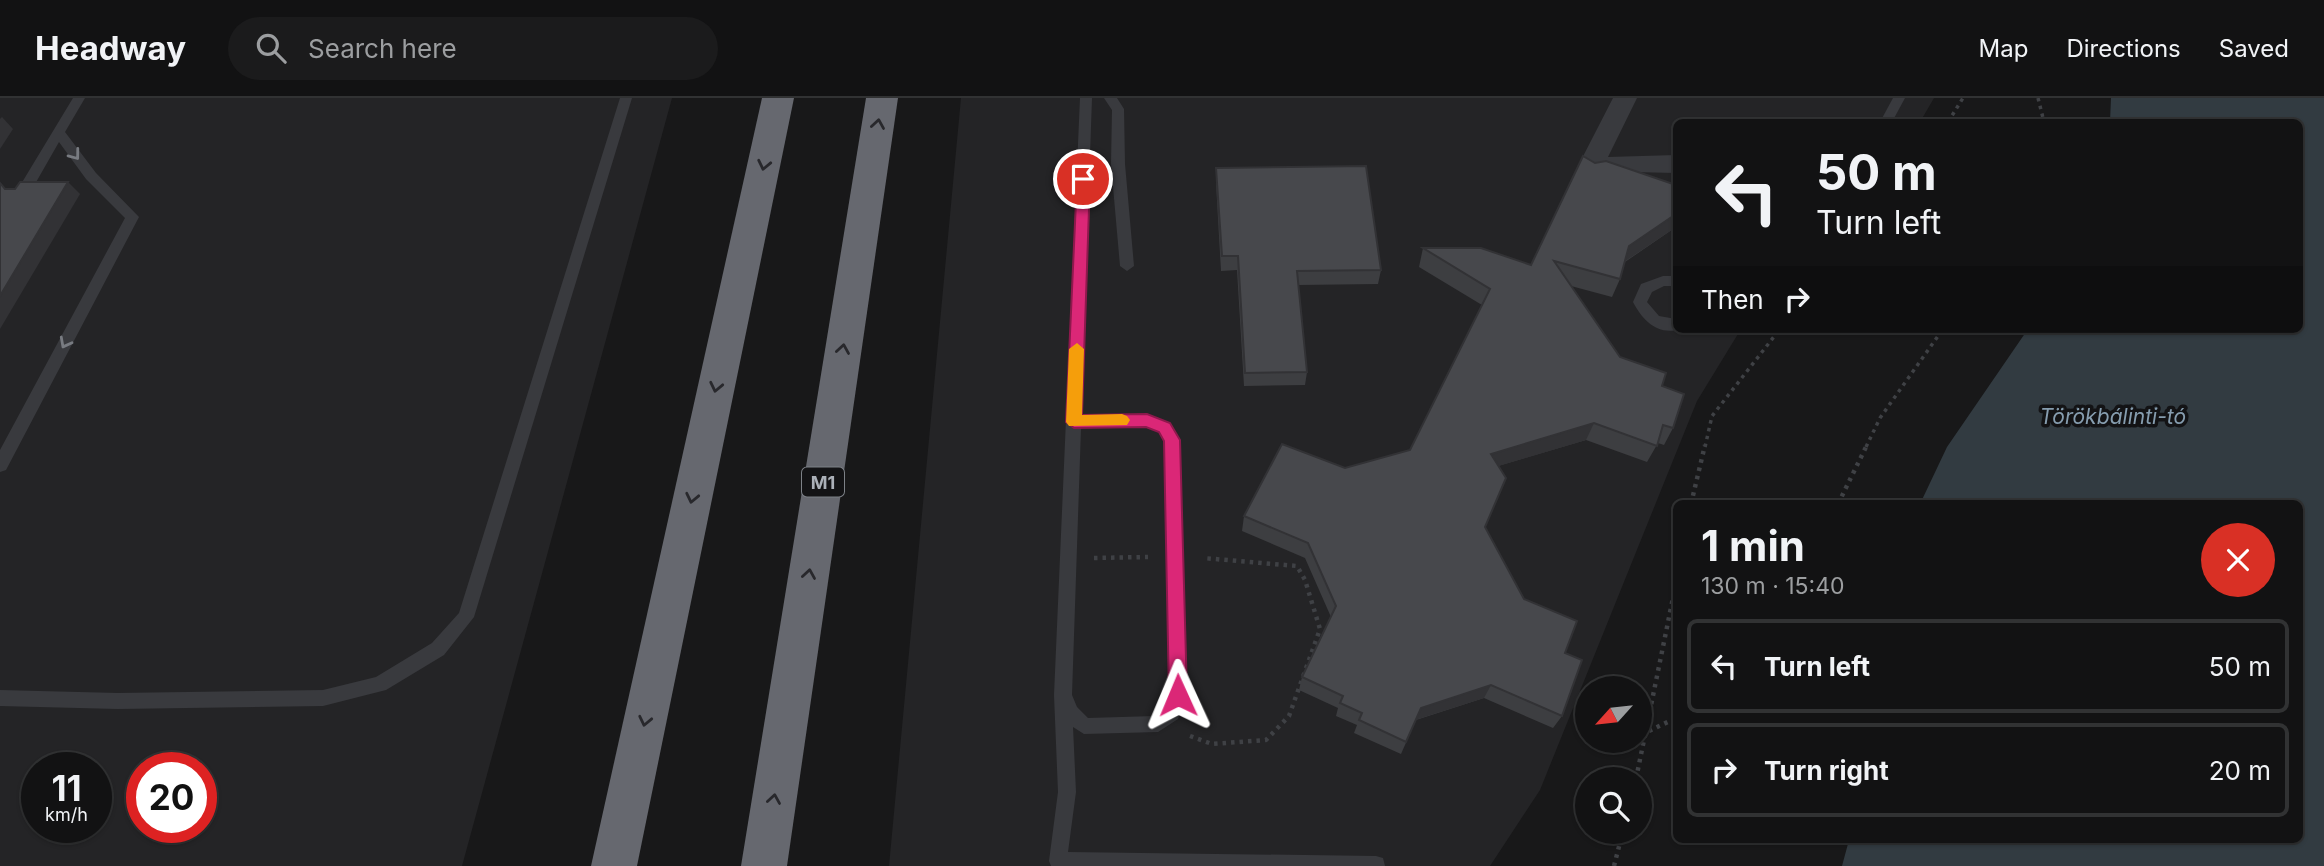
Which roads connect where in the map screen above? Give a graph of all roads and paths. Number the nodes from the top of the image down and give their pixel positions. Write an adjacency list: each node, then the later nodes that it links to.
1 (79, 98): 14 (lane)
2 (626, 98): 29 (lane)
3 (778, 98): 35 (highway, one-way to 35)
4 (882, 98): 36 (highway, M1, one-way to 4)
5 (1087, 98): 22 (lane)
6 (1110, 98): 17 (lane)
7 (1625, 98): 15 (street)
8 (1899, 98): 11 (lane)
9 (1963, 98): 12 (path)
10 (2038, 98): 13 (path)
11 (1888, 119)
12 (1950, 119)
13 (2043, 119)
14 (58, 132): 16 (lane); 23 (lane, one-way to 23)
15 (1673, 164)
16 (22, 194)
17 (1127, 266)
18 (1673, 282): 19 (lane)
19 (1673, 325)
20 (1777, 333): 24 (path)
21 (1940, 333): 25 (path)
22 (1074, 422): 28 (lane); 32 (lane)
23 (0, 465)
24 (1693, 500)
25 (1840, 500)
26 (1297, 566): 32 (path)
27 (1673, 599): 30 (path)
28 (1063, 695): 32 (lane); 37 (lane)
29 (0, 698)
30 (1652, 711)
31 (1673, 720): 33 (path)
32 (1158, 724)
33 (1652, 730)
34 (1620, 844): 38 (path)
35 (614, 866)
36 (764, 866)
37 (1376, 866)
38 (1615, 866)

